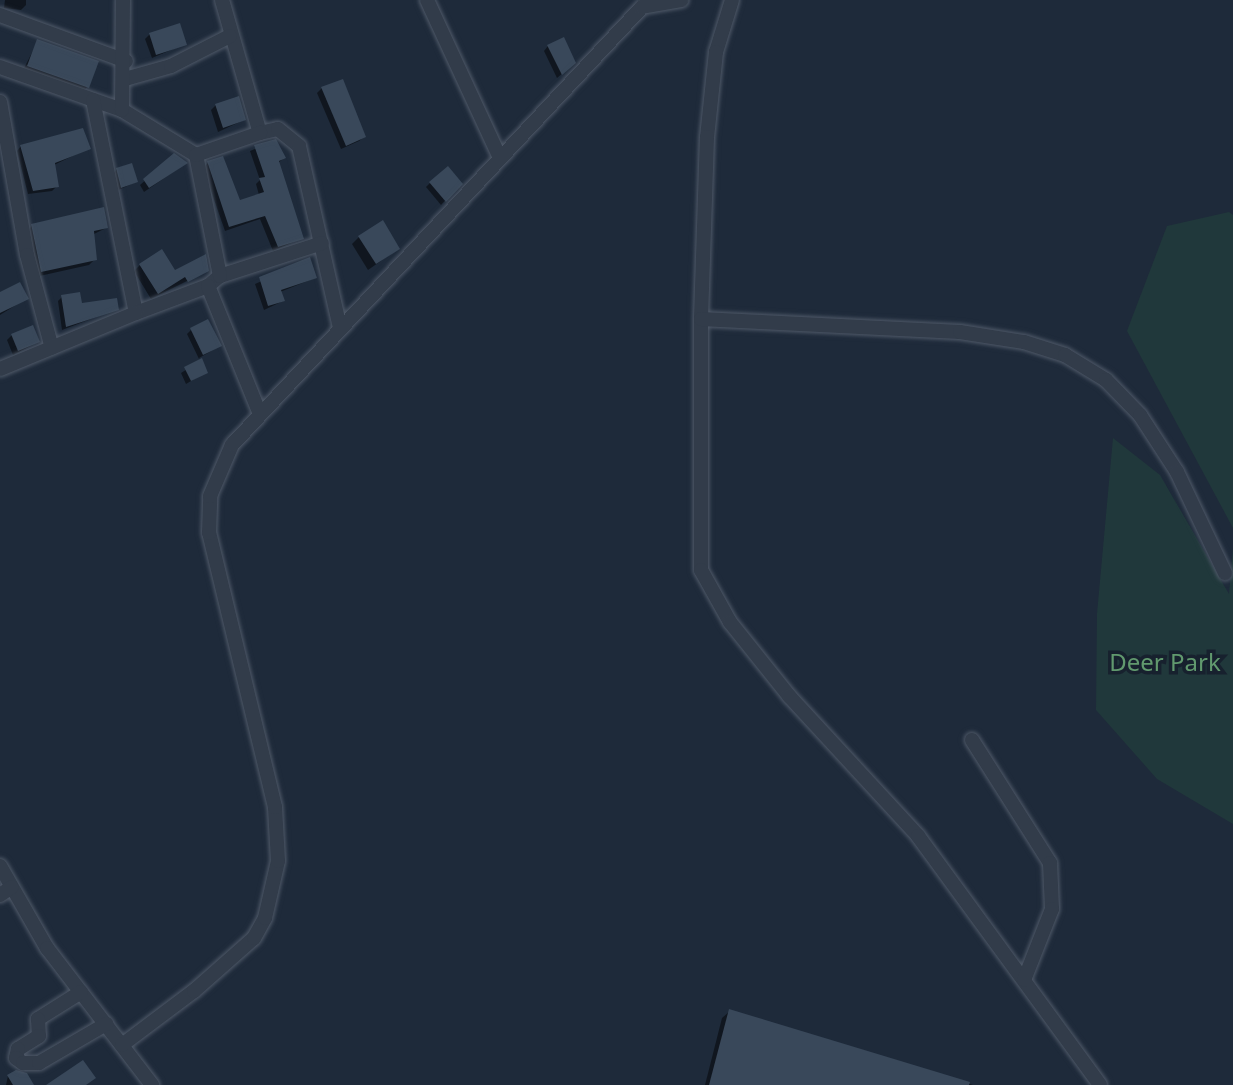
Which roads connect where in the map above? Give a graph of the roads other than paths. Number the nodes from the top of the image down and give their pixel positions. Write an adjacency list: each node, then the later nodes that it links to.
1 (123, 0): 9 (street)
2 (222, 0): 8 (street)
3 (426, 0): 17 (street)
4 (681, 0): 6 (street)
5 (732, 0): 22 (street)
6 (643, 4): 17 (street)
7 (0, 15): 9 (street)
8 (230, 36): 11 (street); 15 (street)
9 (126, 61): 11 (street)
10 (0, 66): 12 (street)
11 (125, 79): 14 (street)
12 (93, 100): 14 (street); 21 (street)
13 (0, 102): 24 (street)
14 (122, 110): 16 (street)
15 (260, 133): 16 (street); 18 (street)
16 (196, 155): 19 (street)
17 (500, 158): 23 (street)
18 (322, 243): 19 (street); 23 (street)
19 (220, 275): 20 (street)
20 (208, 286): 21 (street); 26 (street)
21 (136, 313): 24 (street)
22 (701, 318): 27 (street); 31 (street)
23 (340, 328): 26 (street)
24 (52, 348): 25 (street)
25 (0, 369)
26 (260, 414): 34 (street)
27 (1224, 573)
28 (972, 740): 31 (street)
29 (0, 866): 30 (street)
30 (6, 891): 32 (street)
31 (1024, 980): 36 (street)
32 (81, 992): 33 (street); 33 (street)
33 (106, 1024): 34 (street)
34 (122, 1045): 35 (street)
35 (152, 1085)
36 (1100, 1085)

